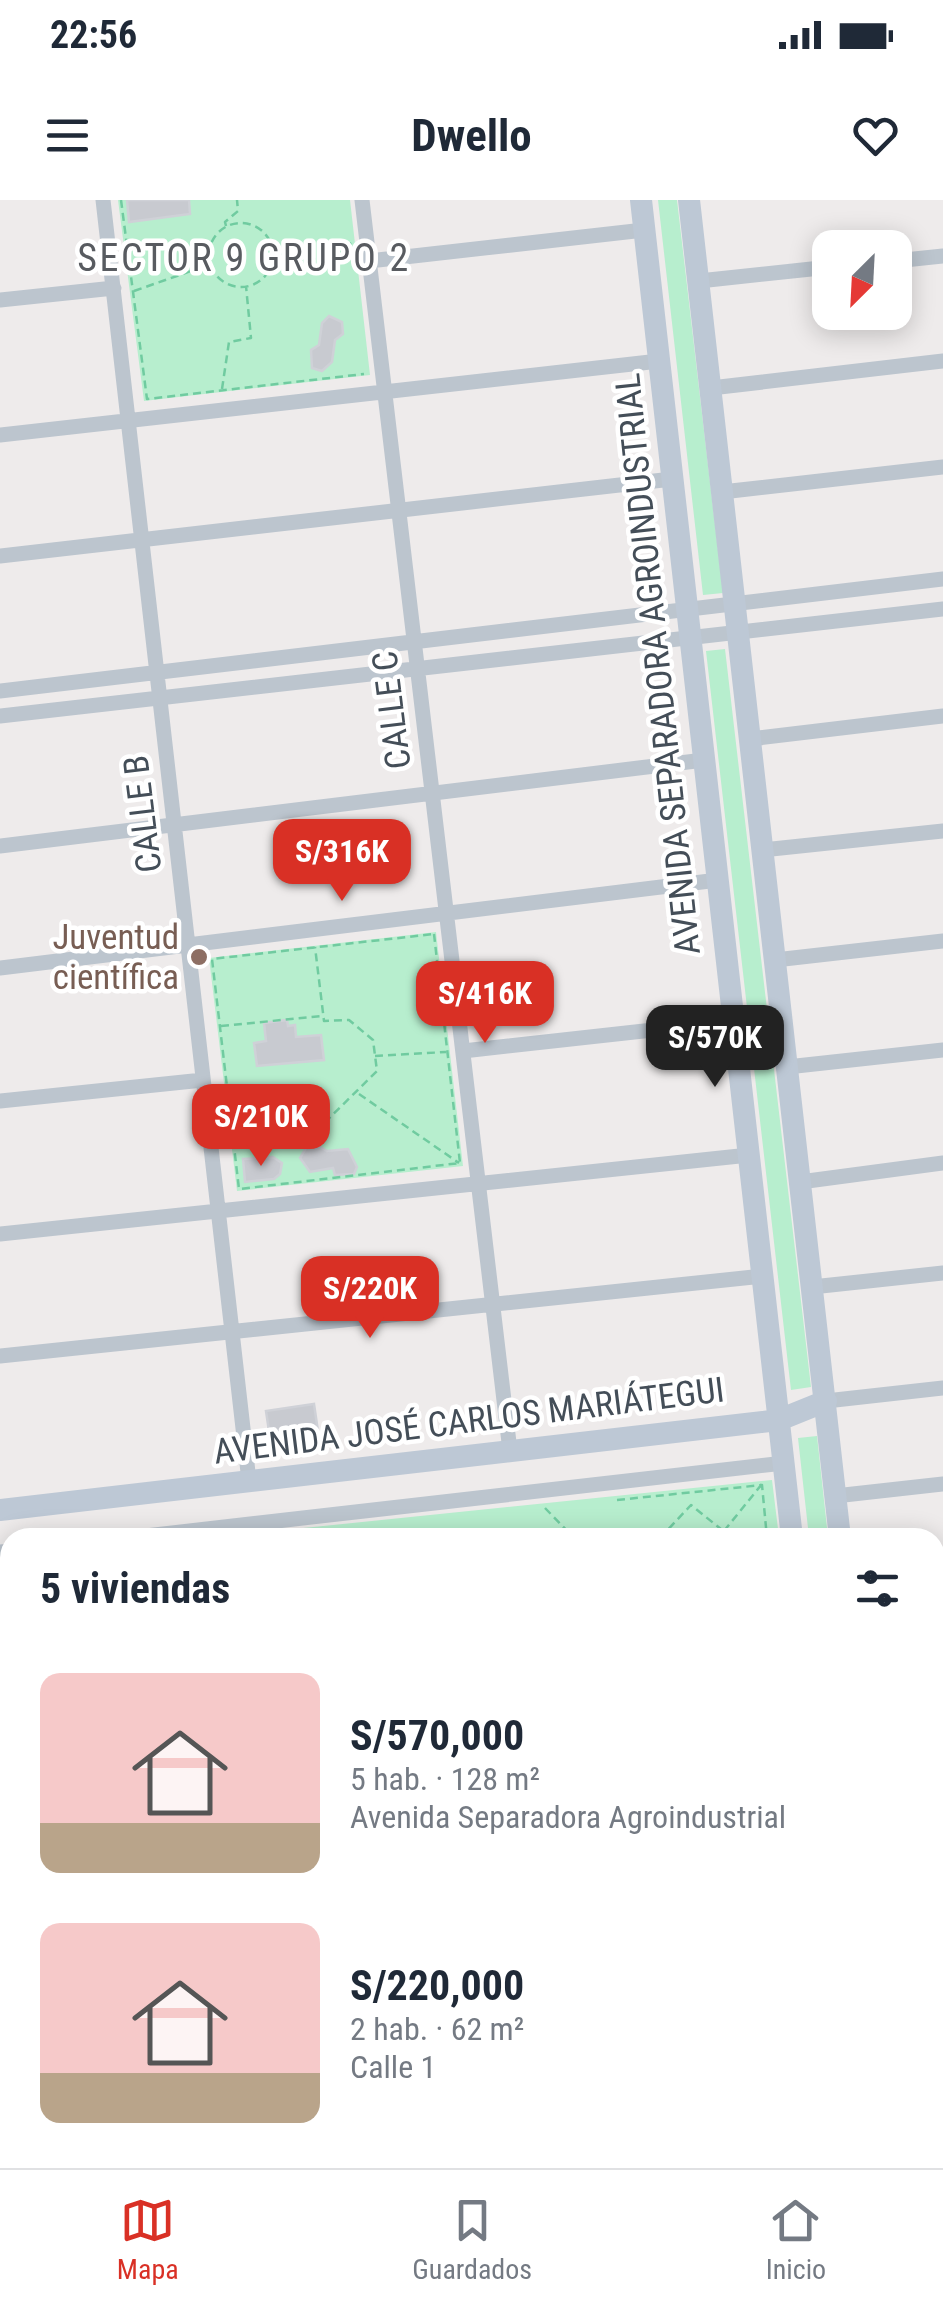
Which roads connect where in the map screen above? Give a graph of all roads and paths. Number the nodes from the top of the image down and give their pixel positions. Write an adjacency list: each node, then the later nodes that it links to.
1 (103, 200): 18 (street, CALLE B)
2 (121, 200): 19 (path)
3 (237, 200): 7 (path)
4 (362, 200): 12 (street, CALLE C)
5 (640, 200): 8 (street, AVENIDA SEPARADORA AGROINDUSTRIAL)
6 (690, 200): 16 (street)
7 (226, 227): 13 (path); 14 (path)
8 (644, 230): 12 (street); 21 (street, AVENIDA SEPARADORA AGROINDUSTRIAL)
9 (352, 243): 14 (path)
10 (943, 256): 11 (street)
11 (912, 259)
12 (369, 261): 26 (street, CALLE C)
13 (211, 264): 17 (path); 19 (path)
14 (270, 269): 17 (path)
15 (812, 269): 16 (street)
16 (698, 282): 24 (street)
17 (246, 286): 25 (path)
18 (114, 288): 20 (street); 27 (street, CALLE B)
19 (133, 292): 25 (path)
20 (0, 300)
21 (659, 360): 26 (street); 30 (street, AVENIDA SEPARADORA AGROINDUSTRIAL)
22 (943, 362): 24 (street)
23 (367, 374): 25 (path)
24 (710, 388): 31 (street)
25 (222, 390)
26 (385, 392): 27 (street); 32 (street, CALLE C)
27 (128, 420): 28 (street); 33 (street, CALLE B)
28 (0, 434)
29 (943, 468): 31 (street)
30 (672, 479): 32 (street); 38 (street, AVENIDA SEPARADORA AGROINDUSTRIAL)
31 (722, 492): 36 (street)
32 (399, 510): 33 (street); 41 (street, CALLE C)
33 (142, 539): 34 (street); 43 (street, CALLE B)
34 (0, 556)
35 (943, 580): 36 (street)
36 (735, 603): 38 (street); 39 (street)
37 (943, 608): 39 (street)
38 (687, 610): 40 (street, AVENIDA SEPARADORA AGROINDUSTRIAL); 41 (street)
39 (738, 633): 40 (street); 48 (street)
40 (690, 636): 42 (street); 49 (street, AVENIDA SEPARADORA AGROINDUSTRIAL)
41 (414, 642): 42 (street, CALLE C); 43 (street)
42 (418, 668): 45 (street); 50 (street, CALLE C)
43 (157, 672): 44 (street); 45 (street, CALLE B)
44 (0, 691)
45 (160, 696): 46 (street); 51 (street, CALLE B)
46 (0, 716)
47 (943, 716): 48 (street)
48 (750, 739): 54 (street)
49 (704, 760): 50 (street); 55 (street, AVENIDA SEPARADORA AGROINDUSTRIAL)
50 (432, 794): 51 (street); 56 (street, CALLE C)
51 (174, 824): 53 (street); 58 (street, CALLE B)
52 (943, 831): 54 (street)
53 (0, 846)
54 (762, 850): 60 (street)
55 (718, 880): 56 (street); 63 (street, AVENIDA SEPARADORA AGROINDUSTRIAL)
56 (446, 914): 58 (street); 66 (street, CALLE C)
57 (943, 942): 60 (street)
58 (188, 945): 61 (street); 69 (street, CALLE B)
59 (316, 948): 62 (path); 64 (path); 66 (path)
60 (775, 960): 68 (street)
61 (0, 968)
62 (324, 1016): 64 (path); 67 (path)
63 (734, 1021): 66 (street); 74 (street, AVENIDA SEPARADORA AGROINDUSTRIAL)
64 (220, 1026): 72 (path)
65 (943, 1050): 68 (street)
66 (455, 1052): 67 (path); 75 (path); 78 (street, CALLE C)
67 (375, 1056): 70 (path)
68 (787, 1067): 77 (street)
69 (204, 1080): 71 (street); 73 (street, CALLE B)
70 (357, 1093): 72 (path); 75 (path)
71 (0, 1101)
72 (230, 1117): 73 (path); 75 (path)
73 (208, 1119): 79 (street, CALLE B)
74 (749, 1155): 78 (street); 82 (street, AVENIDA SEPARADORA AGROINDUSTRIAL)
75 (460, 1164)
76 (943, 1164): 77 (street)
77 (800, 1182): 83 (street)
78 (478, 1184): 79 (street); 84 (street, CALLE C)
79 (218, 1211): 80 (street); 85 (street, CALLE B)
80 (0, 1234)
81 (943, 1273): 83 (street)
82 (763, 1276): 84 (street); 89 (street, AVENIDA SEPARADORA AGROINDUSTRIAL)
83 (812, 1287): 88 (street)
84 (493, 1305): 85 (street); 90 (street, CALLE C)
85 (232, 1334): 86 (street); 92 (street, CALLE B)
86 (0, 1356)
87 (943, 1388): 88 (street, AVENIDA JOSÉ CARLOS MARIÁTEGUI)
88 (826, 1401): 89 (street, AVENIDA JOSÉ CARLOS MARIÁTEGUI); 94 (street)
89 (779, 1420): 90 (street, AVENIDA JOSÉ CARLOS MARIÁTEGUI); 91 (street, AVENIDA SEPARADORA AGROINDUSTRIAL)
90 (510, 1451): 92 (street, AVENIDA JOSÉ CARLOS MARIÁTEGUI)
91 (784, 1463): 98 (street); 103 (street, AVENIDA SEPARADORA AGROINDUSTRIAL)
92 (249, 1481): 97 (street, AVENIDA JOSÉ CARLOS MARIÁTEGUI)
93 (943, 1484): 94 (street)
94 (835, 1496): 104 (street)
95 (604, 1502): 102 (path)
96 (546, 1508): 99 (path)
97 (0, 1510)
98 (215, 1528)
99 (565, 1528)
100 (669, 1528): 101 (path)
101 (720, 1528)
102 (767, 1528)
103 (791, 1528)
104 (839, 1528)

